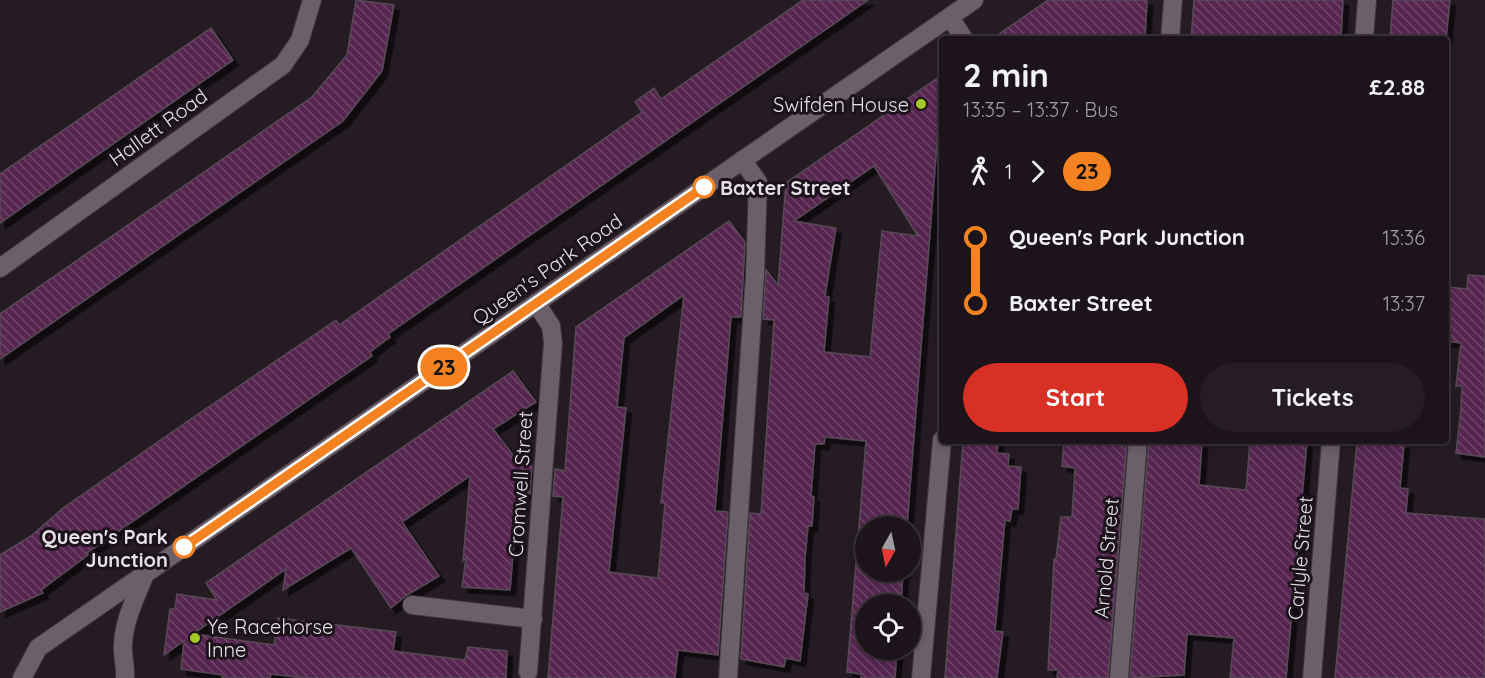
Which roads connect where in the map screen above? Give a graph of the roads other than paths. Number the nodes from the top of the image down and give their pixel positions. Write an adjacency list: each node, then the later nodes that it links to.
1 (312, 0): 10 (street, Hallett Road)
2 (974, 0): 5 (street, Queen's Park Road)
3 (1173, 0): 7 (street)
4 (1367, 0): 8 (street)
5 (950, 17): 6 (street); 9 (street, Queen's Park Road)
6 (962, 36)
7 (1170, 36)
8 (1364, 36)
9 (742, 160): 11 (street, Queen's Park Road); 21 (street)
10 (0, 268)
11 (536, 303): 15 (street, Queen's Park Road); 17 (street, Cromwell Street)
12 (942, 444): 22 (street)
13 (1138, 444): 23 (street, Arnold Street)
14 (1331, 444): 24 (street, Carlyle Street)
15 (145, 574): 19 (street, Queen's Park Road); 20 (street)
16 (412, 605): 17 (street)
17 (533, 619): 18 (street, Cromwell Street)
18 (528, 672)
19 (22, 678)
20 (125, 678)
21 (728, 678)
22 (921, 678)
23 (1119, 678)
24 (1312, 678)

